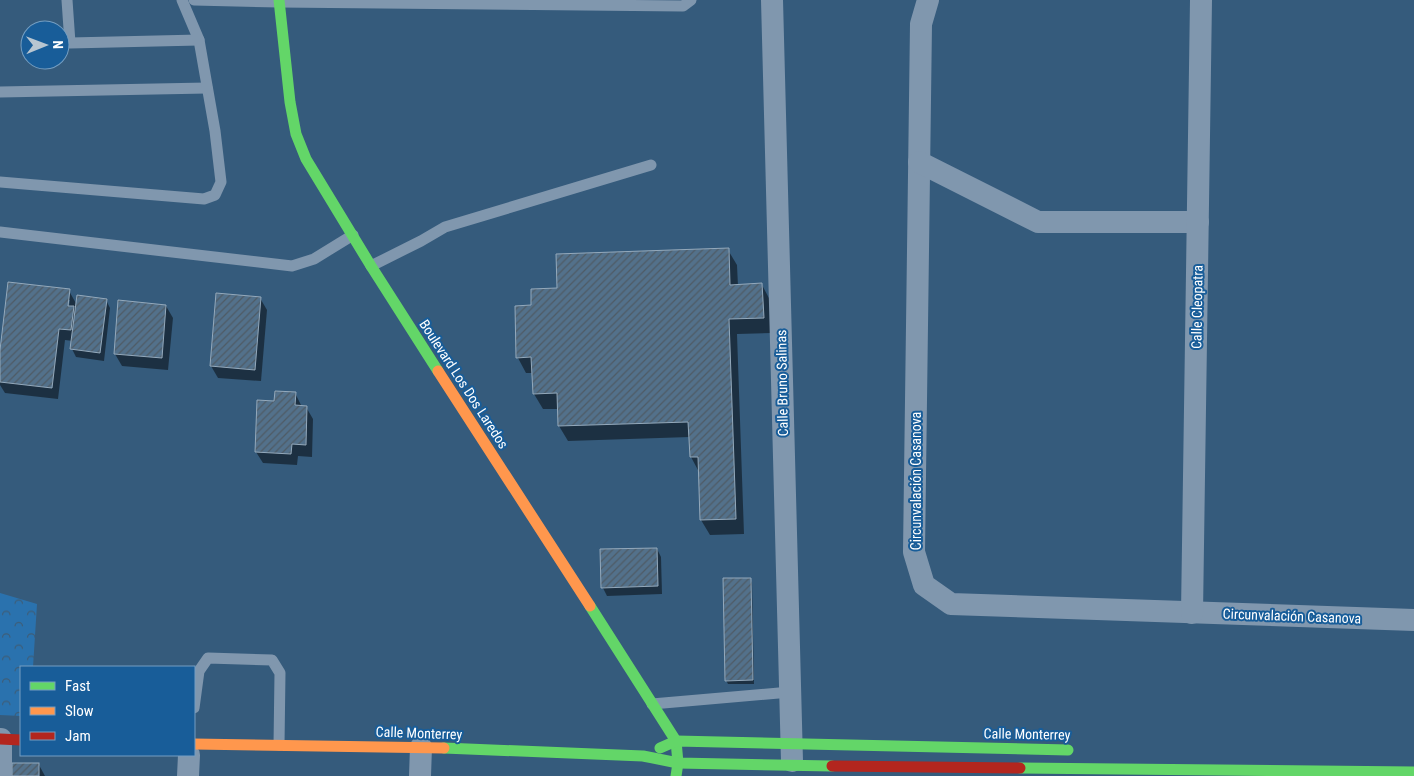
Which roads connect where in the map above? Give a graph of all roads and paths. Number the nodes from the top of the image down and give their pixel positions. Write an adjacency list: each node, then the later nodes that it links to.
1 (66, 0): 10 (lane)
2 (182, 0): 10 (lane)
3 (194, 0): 8 (lane)
4 (691, 0): 9 (lane)
5 (772, 0): 22 (street, Calle Bruno Salinas)
6 (928, 0): 13 (street, Circunvalación Casanova)
7 (1201, 0): 16 (street, Calle Cleopatra)
8 (279, 1): 9 (lane); 18 (street, Boulevard Los Dos Laredos)
9 (360, 2)
10 (199, 40): 11 (lane)
11 (207, 88): 12 (lane); 15 (lane)
12 (0, 92)
13 (919, 162): 16 (street); 20 (street, Circunvalación Casanova)
14 (651, 165): 19 (lane)
15 (0, 182)
16 (1198, 222): 20 (street, Calle Cleopatra)
17 (0, 232): 18 (lane)
18 (352, 235): 19 (street, Boulevard Los Dos Laredos)
19 (371, 266): 24 (street, Boulevard Los Dos Laredos)
20 (1192, 613): 21 (street, Circunvalación Casanova)
21 (1414, 620)
22 (790, 692): 24 (lane); 31 (street, Calle Bruno Salinas)
23 (195, 699): 28 (lane)
24 (652, 704): 26 (street, Boulevard Los Dos Laredos)
25 (7, 739): 36 (street)
26 (676, 741): 31 (street, Calle Monterrey); 33 (street, Calle Monterrey); 34 (street, Boulevard Los Dos Laredos)
27 (195, 744): 28 (street, Calle Monterrey)
28 (279, 745): 29 (street, Calle Monterrey)
29 (422, 747): 33 (street, Calle Monterrey); 38 (street)
30 (1078, 750): 31 (street, Calle Monterrey)
31 (791, 755): 34 (street, Calle Monterrey); 35 (street, Calle Monterrey)
32 (189, 756): 37 (street)
33 (643, 756): 34 (street, Calle Monterrey)
34 (678, 763): 39 (street, Boulevard Los Dos Laredos)
35 (1414, 772)
36 (1, 776)
37 (188, 776)
38 (420, 776)
39 (676, 776)

